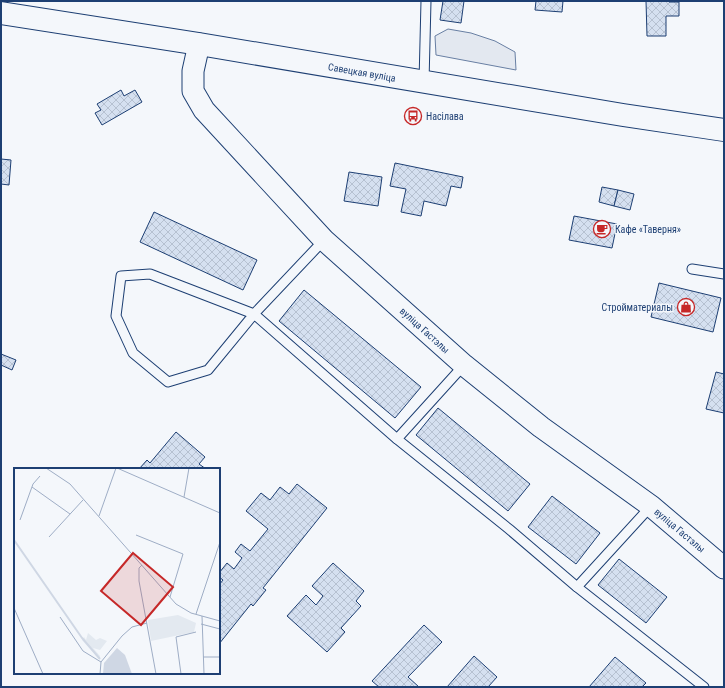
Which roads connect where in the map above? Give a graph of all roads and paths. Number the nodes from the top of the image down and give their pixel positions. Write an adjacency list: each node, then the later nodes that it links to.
1 (426, 1): 4 (lane)
2 (1, 13): 3 (main road, Савецкая вуліца)
3 (199, 44): 4 (main road, Савецкая вуліца); 6 (street, вуліца Гастэлы)
4 (424, 82): 5 (main road, Савецкая вуліца)
5 (724, 130)
6 (324, 240): 9 (lane); 10 (street, вуліца Гастэлы)
7 (692, 269): 8 (lane)
8 (724, 274)
9 (254, 314): 9 (lane); 11 (lane)
10 (464, 365): 11 (lane); 12 (street, вуліца Гастэлы)
11 (397, 439): 14 (lane)
12 (651, 506): 13 (street, вуліца Гастэлы); 14 (lane)
13 (724, 568)
14 (577, 587): 15 (lane)
15 (704, 687)

